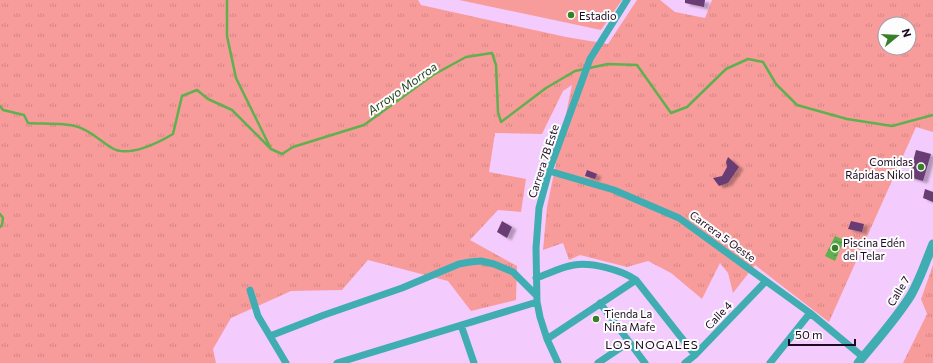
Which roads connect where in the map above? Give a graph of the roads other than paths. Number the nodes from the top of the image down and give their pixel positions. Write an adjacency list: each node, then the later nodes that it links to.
1 (627, 0): 2 (street, Carrera 7B Este)
2 (549, 171): 4 (street, Carrera 7B Este); 6 (street, Carrera 5 Oeste)
3 (933, 244): 16 (street, Calle 7)
4 (536, 278): 5 (street); 8 (street, Carrera 7B Este)
5 (636, 280): 9 (street); 15 (street)
6 (766, 281): 10 (street, Carrera 5 Oeste); 15 (street, Calle 4)
7 (250, 290): 12 (street)
8 (536, 298): 11 (street); 12 (street); 13 (street, Carrera 7B Este)
9 (600, 303): 13 (street); 14 (street)
10 (810, 313): 16 (street, Carrera 5 Oeste); 24 (street)
11 (461, 325): 18 (street); 19 (street)
12 (270, 336): 17 (street)
13 (547, 339): 20 (street, Carrera 7B Este)
14 (629, 342): 21 (street); 22 (street)
15 (695, 355): 23 (street, Calle 4)
16 (861, 360)
17 (286, 363)
18 (337, 363)
19 (474, 363)
20 (558, 363)
21 (598, 363)
22 (645, 363)
23 (686, 363)
24 (770, 363)

